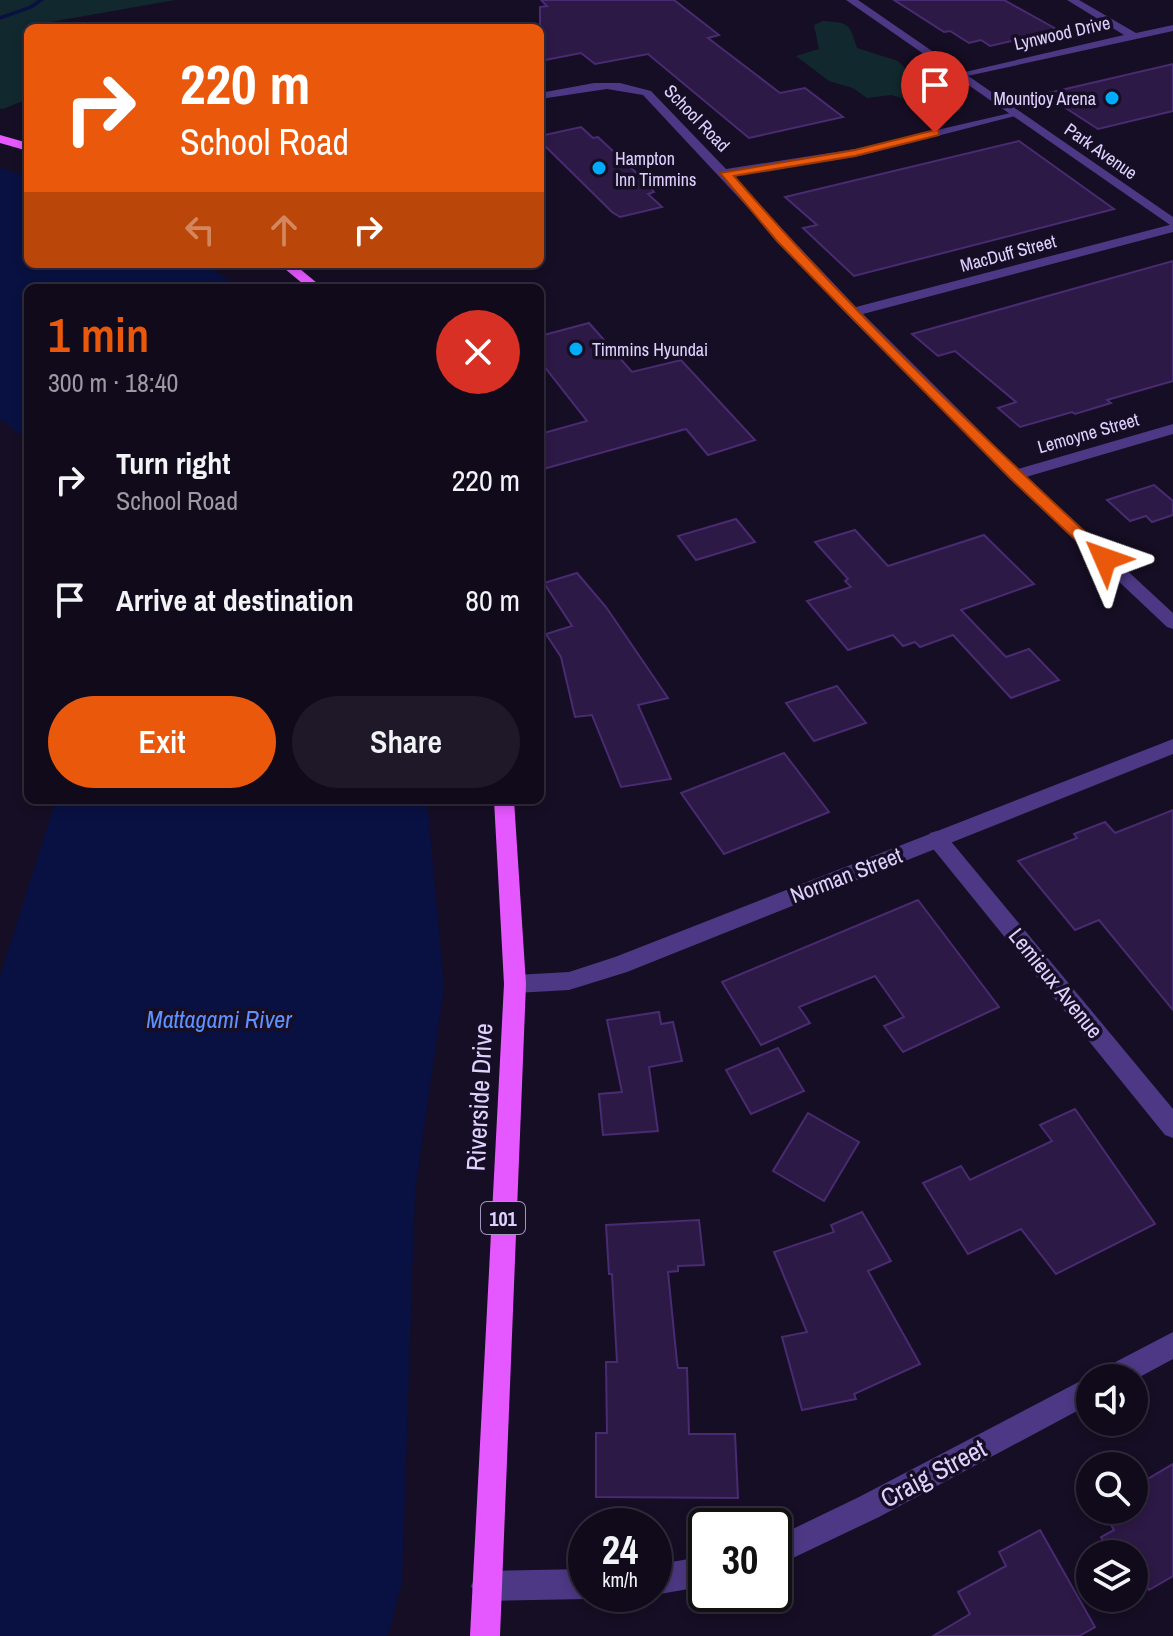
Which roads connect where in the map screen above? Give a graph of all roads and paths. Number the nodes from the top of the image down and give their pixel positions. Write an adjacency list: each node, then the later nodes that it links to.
1 (851, 0): 5 (street, Park Avenue)
2 (1072, 0): 4 (street)
3 (1173, 28): 4 (street, Lynwood Drive)
4 (1133, 36): 5 (street, Lynwood Drive)
5 (958, 75): 7 (street, Park Avenue)
6 (544, 95): 10 (street, School Road)
7 (1015, 113): 10 (street, School Road); 11 (street, Park Avenue)
8 (0, 139): 9 (main road)
9 (24, 146)
10 (726, 173): 14 (street)
11 (1173, 225): 14 (street, MacDuff Street)
12 (291, 268): 13 (main road)
13 (311, 284)
14 (853, 312): 16 (street)
15 (1173, 429): 16 (street, Lemoyne Street)
16 (1015, 475): 17 (street)
17 (1173, 623)
18 (1173, 746): 20 (street, Norman Street)
19 (504, 804): 21 (main road, Riverside Drive / 101)
20 (937, 839): 21 (street, Norman Street); 22 (street, Lemieux Avenue)
21 (515, 984): 28 (main road, Riverside Drive / 101)
22 (1173, 1127)
23 (1173, 1345): 24 (street)
24 (1137, 1364)
25 (1076, 1396): 26 (street, Craig Street)
26 (792, 1544)
27 (568, 1584): 28 (street)
28 (486, 1586): 29 (main road, Riverside Drive / 101)
29 (485, 1636)

